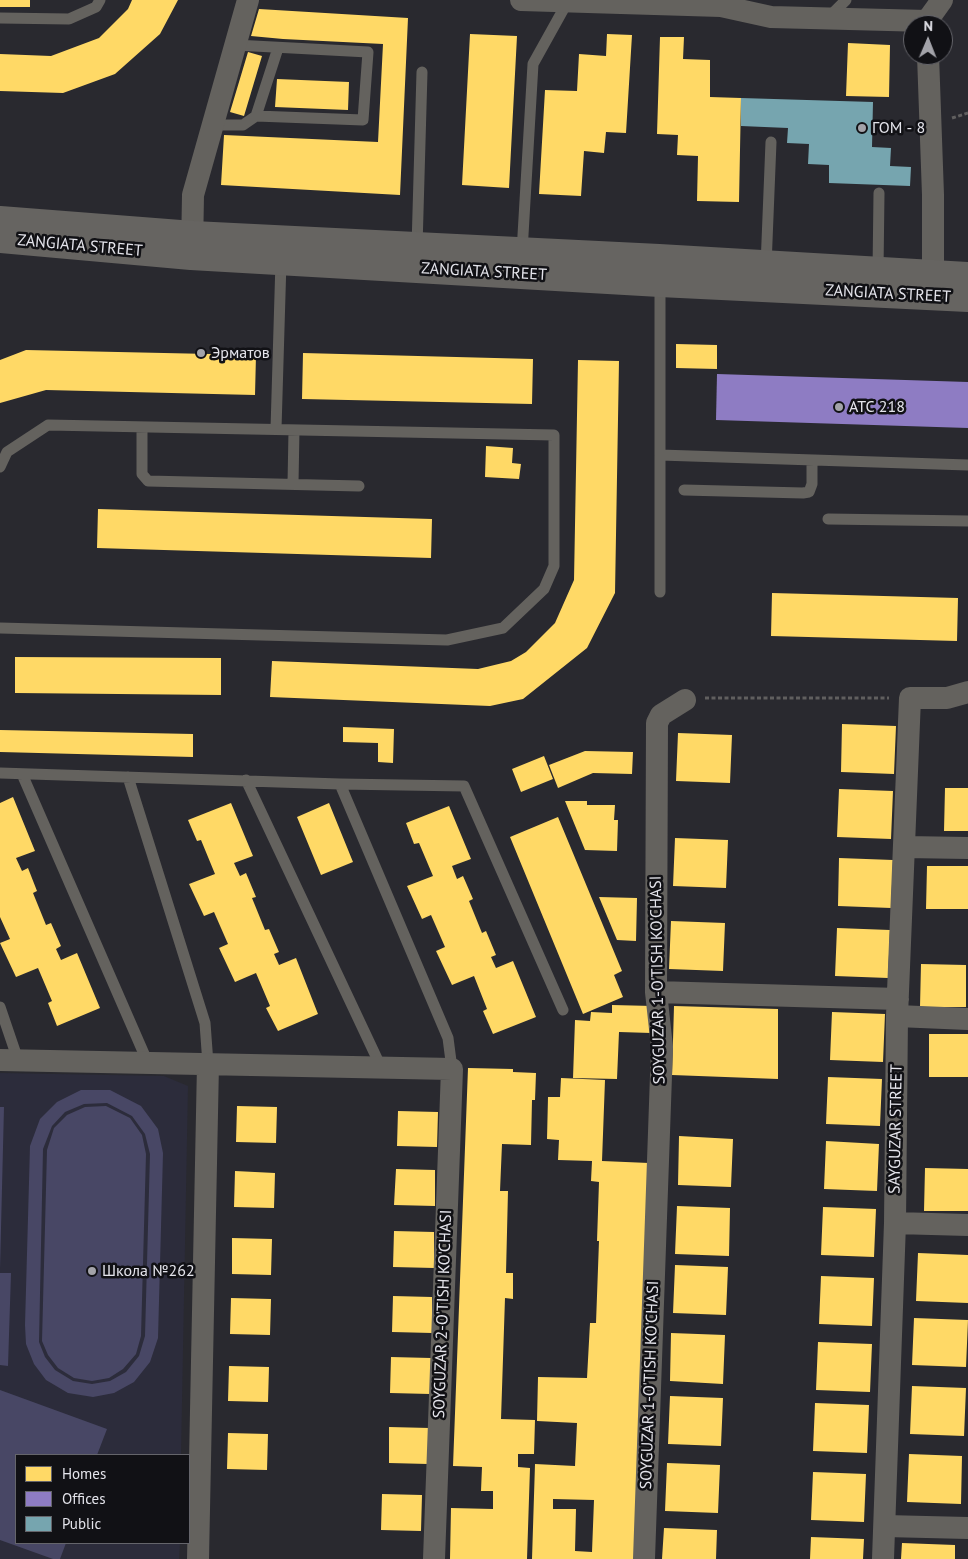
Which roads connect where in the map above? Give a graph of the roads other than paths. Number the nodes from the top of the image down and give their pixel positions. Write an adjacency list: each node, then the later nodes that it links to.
1 (100, 0): 9 (lane)
2 (248, 0): 12 (street)
3 (521, 0): 6 (street)
4 (846, 0): 10 (lane)
5 (942, 0): 8 (street)
6 (568, 1): 7 (street); 25 (lane)
7 (722, 3): 10 (street)
8 (932, 15)
9 (0, 18)
10 (828, 18): 11 (street)
11 (903, 22)
12 (235, 45): 13 (lane); 17 (street)
13 (278, 48): 16 (lane); 16 (lane)
14 (928, 65): 30 (street)
15 (422, 72): 23 (lane)
16 (256, 116): 17 (lane)
17 (213, 125): 22 (street)
18 (771, 142): 28 (lane)
19 (879, 193): 27 (lane)
20 (0, 220): 22 (main road, ZANGIATA STREET)
21 (0, 239): 22 (main road, ZANGIATA STREET)
22 (192, 245): 24 (main road, ZANGIATA STREET)
23 (417, 247): 24 (main road, ZANGIATA STREET); 25 (main road, ZANGIATA STREET)
24 (282, 250): 26 (main road, ZANGIATA STREET); 33 (lane)
25 (522, 252): 26 (main road, ZANGIATA STREET)
26 (660, 270): 28 (main road, ZANGIATA STREET); 35 (lane)
27 (878, 272): 28 (main road, ZANGIATA STREET); 30 (main road, ZANGIATA STREET)
28 (766, 276): 30 (main road, ZANGIATA STREET)
29 (968, 276): 30 (main road, ZANGIATA STREET)
30 (932, 285): 31 (main road, ZANGIATA STREET)
31 (968, 298)
32 (142, 427): 33 (lane); 38 (lane); 39 (lane)
33 (276, 429): 34 (lane)
34 (294, 430): 39 (lane); 45 (lane)
35 (660, 455): 36 (lane); 44 (lane)
36 (812, 460): 37 (lane); 41 (lane)
37 (968, 465)
38 (0, 466)
39 (294, 484): 40 (lane)
40 (359, 486)
41 (684, 490)
42 (828, 519): 43 (lane)
43 (968, 521)
44 (660, 592)
45 (0, 628)
46 (968, 692): 53 (street, SAYGUZAR STREET)
47 (685, 700): 55 (street, SOYGUZAR 1-O'TISH KO'CHASI)
48 (0, 773): 49 (lane)
49 (22, 774): 50 (lane); 61 (lane)
50 (128, 777): 51 (lane); 62 (lane)
51 (246, 780): 52 (lane); 63 (lane)
52 (340, 784): 58 (lane); 64 (lane)
53 (905, 847): 54 (street); 57 (street, SAYGUZAR STREET)
54 (968, 848)
55 (656, 992): 57 (street); 71 (street, SOYGUZAR 1-O'TISH KO'CHASI)
56 (0, 1007): 60 (lane)
57 (898, 1007): 59 (street); 65 (street, SAYGUZAR STREET)
58 (563, 1010)
59 (968, 1019)
60 (9, 1060): 61 (street)
61 (148, 1062): 62 (street)
62 (208, 1064): 63 (street); 69 (street)
63 (381, 1067): 64 (street)
64 (452, 1068): 70 (street, SOYGUZAR 2-O'TISH KO'CHASI)
65 (895, 1223): 66 (street); 67 (street, SAYGUZAR STREET)
66 (968, 1225)
67 (885, 1526): 68 (street); 72 (street, SAYGUZAR STREET)
68 (968, 1528)
69 (198, 1559)
70 (434, 1559)
71 (644, 1559)
72 (883, 1559)

